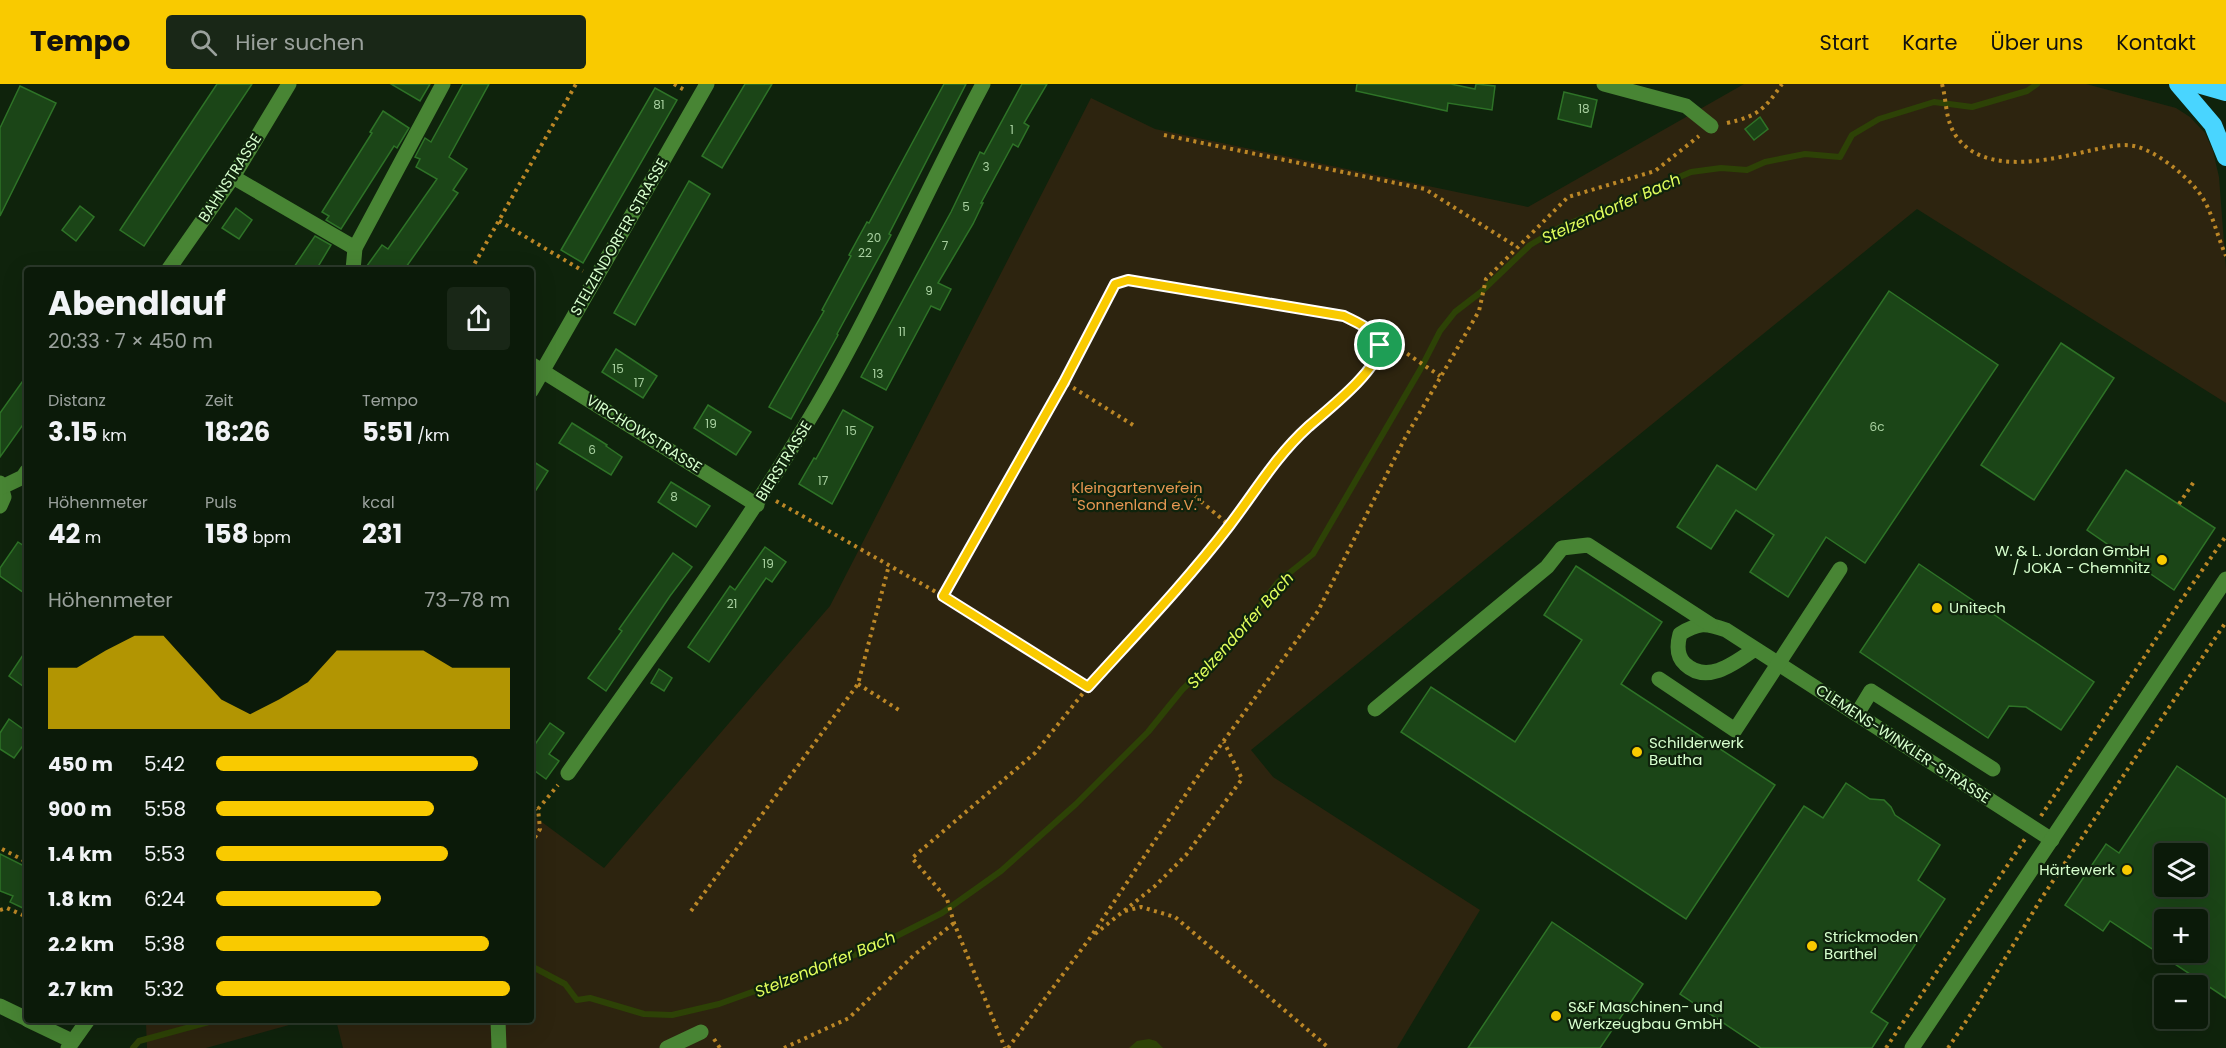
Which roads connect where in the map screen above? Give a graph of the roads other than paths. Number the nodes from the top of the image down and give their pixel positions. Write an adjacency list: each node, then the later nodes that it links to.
1 (289, 84): 11 (street, BAHNSTRASSE)
2 (443, 84): 12 (street)
3 (707, 84): 15 (street, STELZENDORFER STRASSE)
4 (983, 84): 18 (street, BIERSTRASSE)
5 (1604, 84): 9 (street)
6 (2178, 84): 10 (highway)
7 (2198, 84): 8 (highway)
8 (2226, 92)
9 (1711, 126)
10 (2226, 157)
11 (233, 177): 12 (street); 13 (street, BAHNSTRASSE)
12 (355, 248): 14 (street)
13 (170, 267)
14 (353, 267)
15 (537, 368): 18 (street, VIRCHOWSTRASSE)
16 (24, 475): 17 (street)
17 (1, 485): 19 (street)
18 (760, 499): 29 (street, BIERSTRASSE)
19 (0, 506)
20 (1840, 570): 24 (street)
21 (2226, 579): 30 (street)
22 (1711, 625): 23 (street, CLEMENS-WINKLER-STRASSE); 23 (street); 26 (street, CLEMENS-WINKLER-STRASSE)
23 (1755, 648): 24 (street, CLEMENS-WINKLER-STRASSE)
24 (1779, 664): 25 (street); 27 (street, CLEMENS-WINKLER-STRASSE)
25 (1659, 679)
26 (1375, 709)
27 (1857, 714): 28 (street); 30 (street, CLEMENS-WINKLER-STRASSE)
28 (1993, 769)
29 (568, 773)
30 (2052, 840): 40 (street)
31 (0, 1006): 32 (street)
32 (24, 1018)
33 (33, 1023): 37 (street)
34 (86, 1023): 37 (street)
35 (498, 1023): 38 (street)
36 (701, 1032): 39 (street)
37 (70, 1045)
38 (499, 1048)
39 (667, 1048)
40 (1912, 1048)

